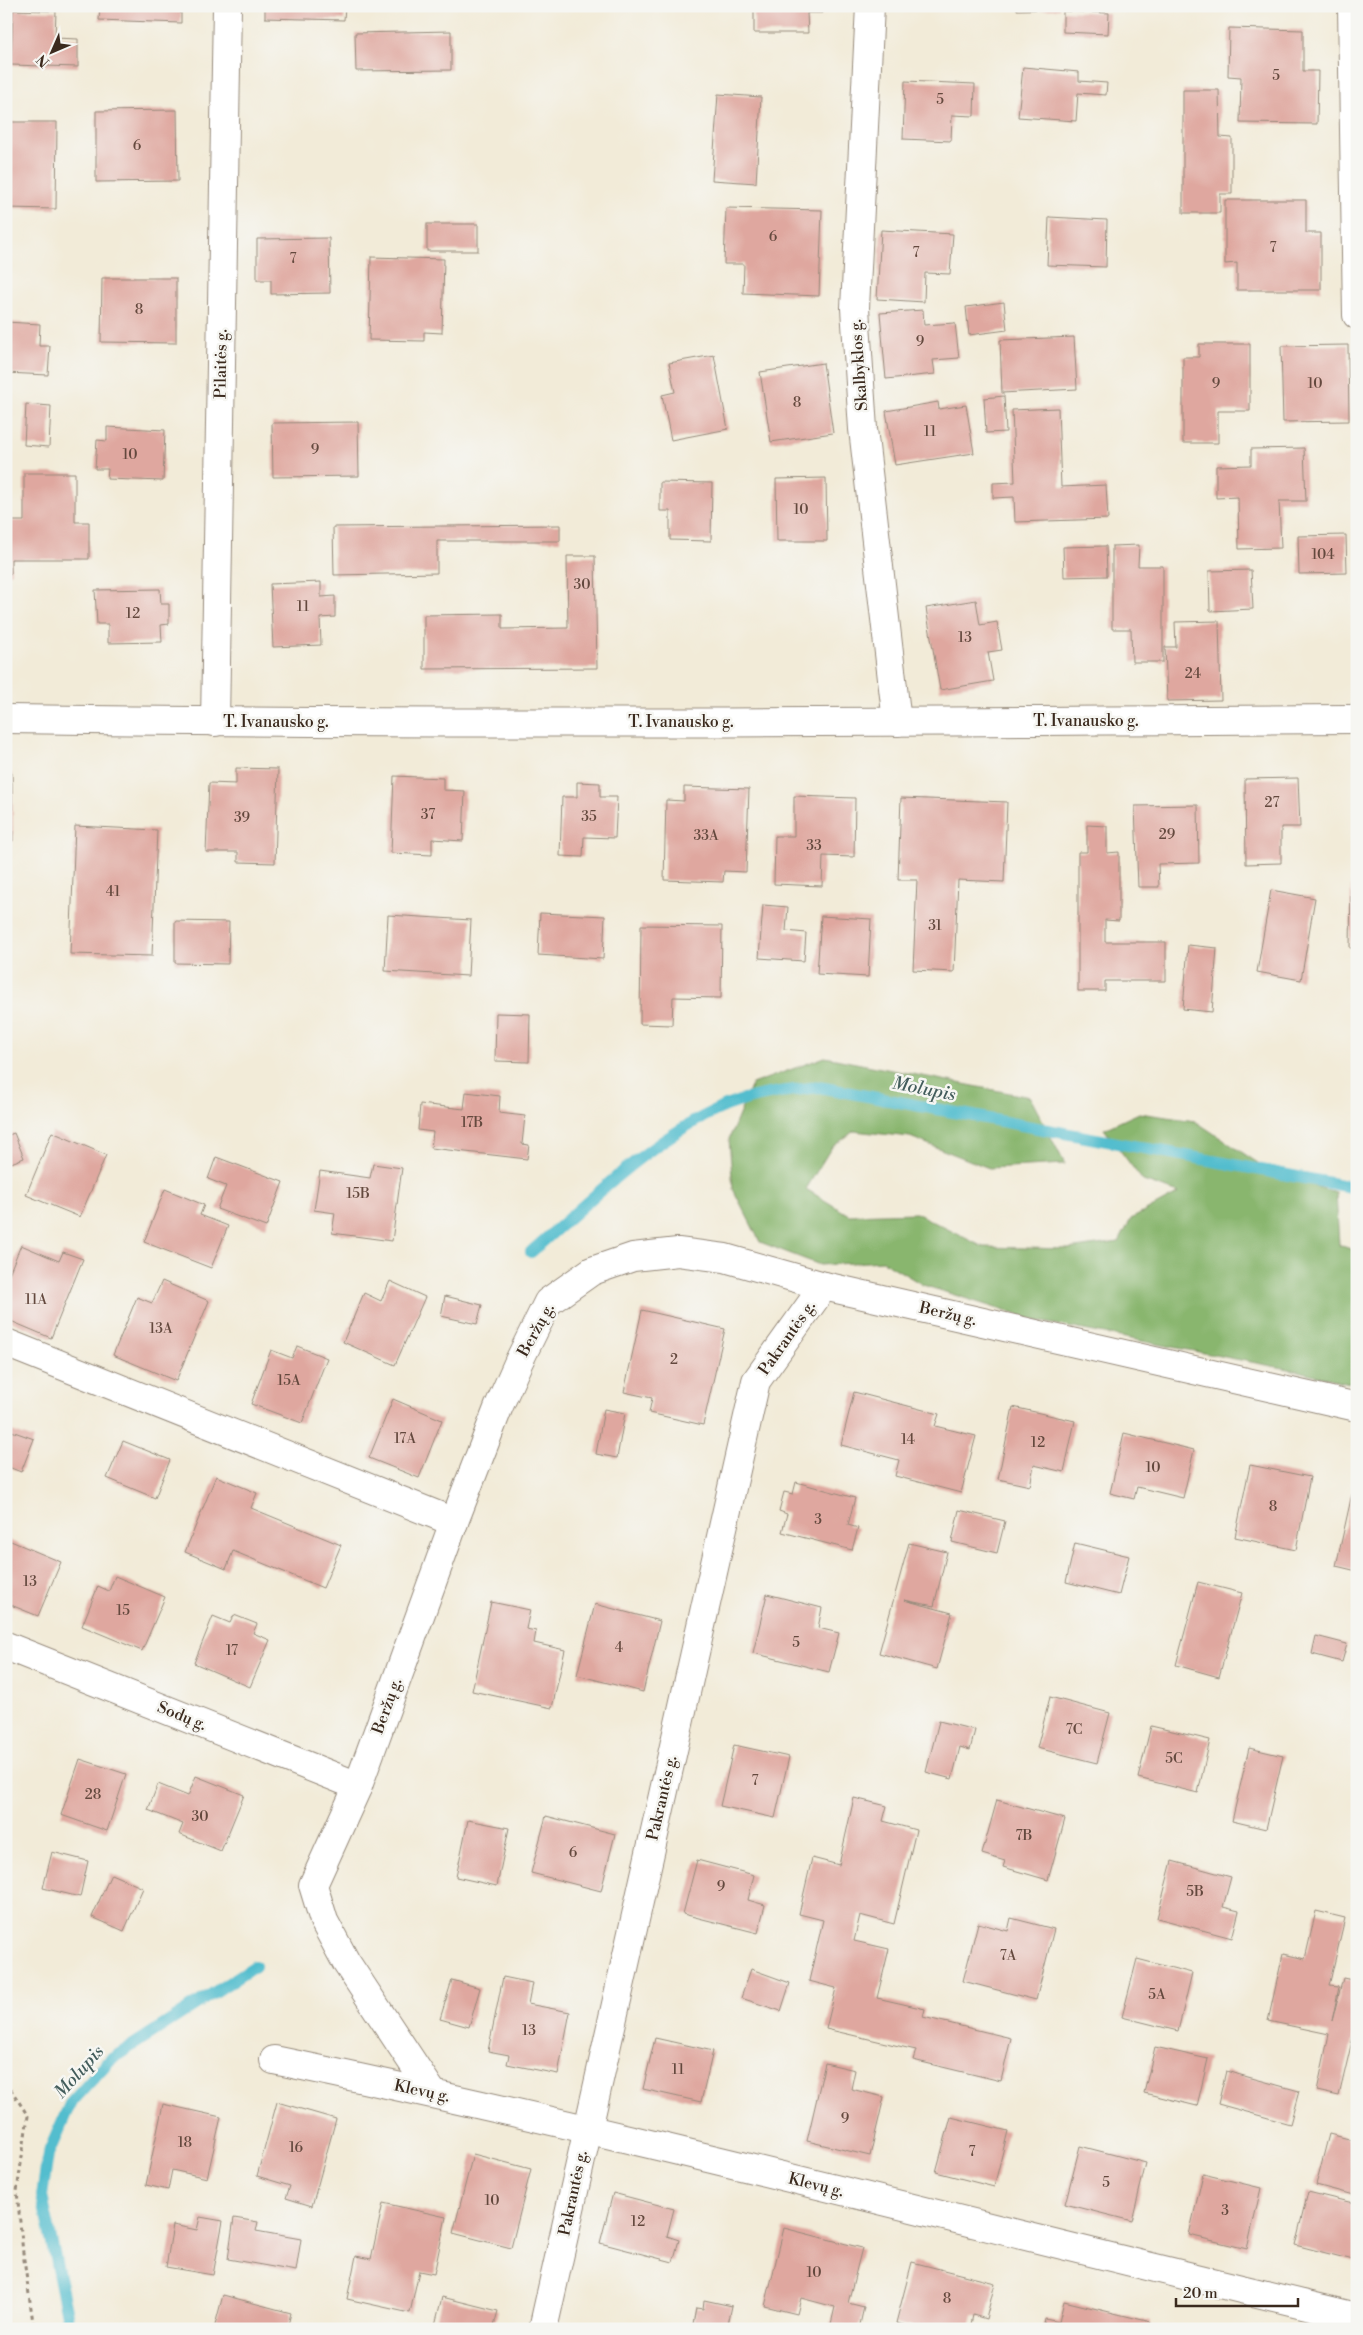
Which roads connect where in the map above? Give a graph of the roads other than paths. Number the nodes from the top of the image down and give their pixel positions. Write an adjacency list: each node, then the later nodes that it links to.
1 (227, 6): 7 (street, Pilaitės g.)
2 (870, 6): 8 (street, Skalbyklos g.)
3 (1352, 6): 4 (street)
4 (1357, 315)
5 (6, 718): 7 (street, T. Ivanausko g.)
6 (1357, 720): 8 (street, T. Ivanausko g.)
7 (215, 722): 8 (street, T. Ivanausko g.)
8 (897, 722)
9 (824, 1286): 11 (street, Beržų g.); 12 (street, Beržų g.); 17 (street, Pakrantės g.)
10 (6, 1343): 12 (street)
11 (1357, 1407)
12 (454, 1522): 14 (street, Beržų g.)
13 (6, 1646): 14 (street, Sodų g.)
14 (358, 1786): 16 (street, Beržų g.)
15 (274, 2060): 16 (street, Klevų g.)
16 (432, 2092): 17 (street, Klevų g.)
17 (587, 2128): 18 (street, Klevų g.); 19 (street, Pakrantės g.)
18 (1357, 2317)
19 (543, 2329)

